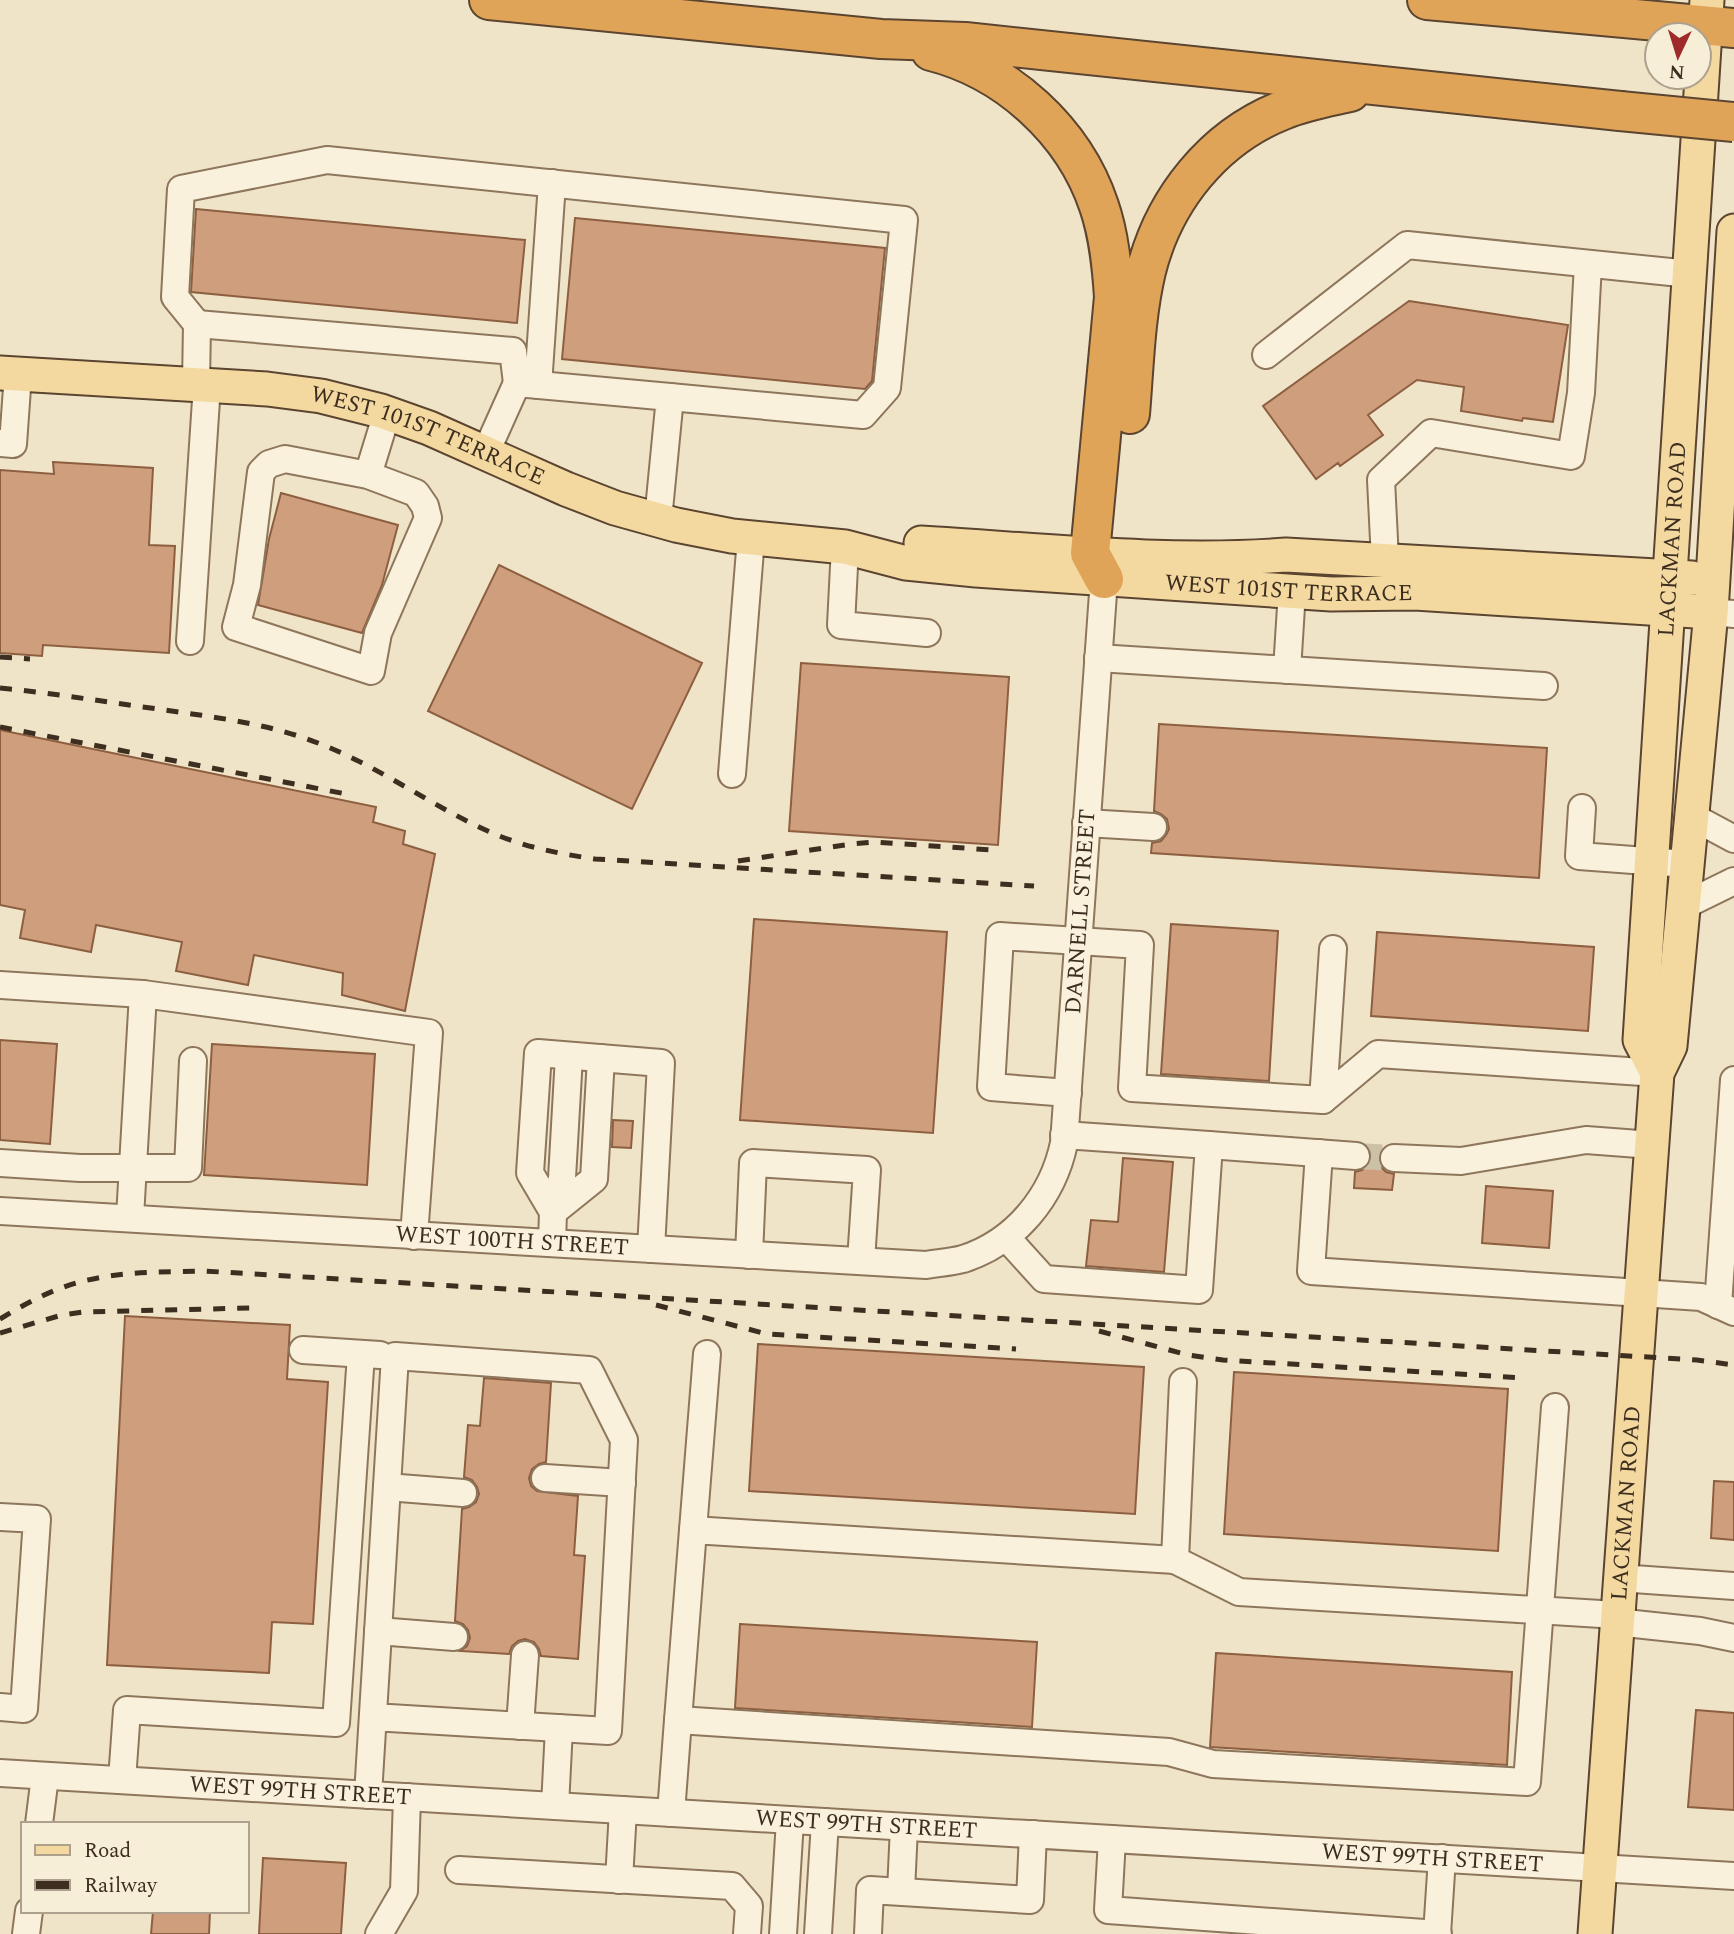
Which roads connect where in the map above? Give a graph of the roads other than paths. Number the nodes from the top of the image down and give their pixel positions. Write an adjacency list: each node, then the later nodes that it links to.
1 (489, 0): 4 (highway)
2 (1426, 0): 3 (highway)
3 (1715, 18): 10 (main road, LACKMAN ROAD)
4 (881, 39): 5 (highway); 26 (highway)
5 (1372, 86): 6 (highway, bridge); 26 (highway)
6 (1734, 122)
7 (552, 183): 11 (street); 14 (street); 16 (street)
8 (1734, 231): 17 (main road, LACKMAN ROAD)
9 (1588, 264): 10 (street); 12 (street); 25 (street)
10 (1690, 274): 17 (main road); 27 (main road, LACKMAN ROAD)
11 (197, 324): 14 (street); 15 (street)
12 (1266, 355)
13 (9, 373): 15 (main road, WEST 101ST TERRACE); 19 (street)
14 (528, 384): 16 (street); 20 (street)
15 (202, 385): 18 (main road, WEST 101ST TERRACE); 32 (street)
16 (670, 397): 22 (street)
17 (1725, 399): 29 (main road, LACKMAN ROAD)
18 (387, 413): 20 (main road, WEST 101ST TERRACE); 21 (street)
19 (0, 443)
20 (486, 452): 22 (main road, WEST 101ST TERRACE)
21 (368, 475): 21 (street)
22 (658, 520): 23 (main road, WEST 101ST TERRACE)
23 (751, 538): 24 (main road, WEST 101ST TERRACE); 36 (street)
24 (845, 548): 26 (main road, WEST 101ST TERRACE); 31 (street)
25 (1384, 560): 26 (main road, WEST 101ST TERRACE); 27 (main road, WEST 101ST TERRACE)
26 (1104, 563): 28 (main road, WEST 101ST TERRACE); 33 (street, DARNELL STREET)
27 (1670, 575): 29 (main road, WEST 101ST TERRACE); 30 (main road, LACKMAN ROAD)
28 (1292, 592): 30 (main road, WEST 101ST TERRACE); 34 (street)
29 (1723, 597): 30 (main road, WEST 101ST TERRACE); 38 (main road, LACKMAN ROAD)
30 (1668, 609): 42 (main road, LACKMAN ROAD)
31 (927, 633)
32 (190, 641)
33 (1098, 658): 34 (street); 39 (street, DARNELL STREET)
34 (1287, 670): 35 (street)
35 (1544, 686)
36 (732, 774)
37 (1582, 808): 42 (street)
38 (1691, 816): 41 (street); 43 (main road, LACKMAN ROAD)
39 (1086, 823): 40 (street); 46 (street, DARNELL STREET)
40 (1153, 827)
41 (1734, 839)
42 (1652, 860): 43 (street); 52 (main road, LACKMAN ROAD)
43 (1687, 864): 45 (main road, LACKMAN ROAD)
44 (1734, 881): 45 (street)
45 (1683, 906): 52 (main road, LACKMAN ROAD)
46 (1078, 940): 54 (street, DARNELL STREET); 54 (street); 55 (street)
47 (1333, 949): 55 (street)
48 (0, 985): 49 (street)
49 (143, 994): 63 (street); 68 (street)
50 (585, 1057): 65 (street); 65 (street); 70 (street)
51 (193, 1061): 63 (street)
52 (1657, 1073): 55 (street); 58 (main road, LACKMAN ROAD)
53 (1734, 1080): 74 (street)
54 (1068, 1093): 56 (street, DARNELL STREET)
55 (1322, 1100)
56 (1064, 1135): 57 (street); 67 (street, DARNELL STREET)
57 (1209, 1145): 59 (street); 67 (street)
58 (1652, 1145): 61 (street); 73 (main road, LACKMAN ROAD)
59 (1319, 1153): 60 (street); 73 (street)
60 (1356, 1156)
61 (1394, 1158)
62 (0, 1163): 63 (street)
63 (134, 1167): 66 (street)
64 (0, 1210): 66 (street, WEST 100TH STREET)
65 (553, 1212): 69 (street)
66 (130, 1217): 68 (street, WEST 100TH STREET)
67 (1011, 1234): 72 (street, WEST 100TH STREET)
68 (414, 1236): 69 (street, WEST 100TH STREET)
69 (552, 1243): 70 (street, WEST 100TH STREET)
70 (651, 1249): 71 (street, WEST 100TH STREET)
71 (749, 1255): 72 (street, WEST 100TH STREET); 72 (street)
72 (861, 1261)
73 (1643, 1293): 74 (street); 88 (main road, LACKMAN ROAD)
74 (1726, 1308)
75 (303, 1350): 76 (street)
76 (361, 1354): 78 (street); 96 (street)
77 (707, 1354): 86 (street)
78 (395, 1356): 82 (street); 83 (street)
79 (1183, 1382): 87 (street)
80 (1555, 1407): 90 (street)
81 (545, 1478): 82 (street)
82 (622, 1483): 102 (street)
83 (387, 1487): 84 (street); 92 (street)
84 (463, 1493)
85 (0, 1517): 98 (street)
86 (693, 1530): 87 (street); 100 (street)
87 (1175, 1560): 90 (street)
88 (1619, 1578): 89 (street); 91 (main road, LACKMAN ROAD)
89 (1734, 1586)
90 (1539, 1611): 91 (street); 100 (street)
91 (1617, 1618): 94 (street); 118 (main road, LACKMAN ROAD)
92 (378, 1631): 93 (street); 97 (street)
93 (454, 1637)
94 (1734, 1638)
95 (524, 1655): 101 (street)
96 (340, 1660): 97 (street); 105 (street)
97 (376, 1662): 99 (street)
98 (0, 1707)
99 (373, 1717): 101 (street); 106 (street)
100 (678, 1720): 110 (street)
101 (520, 1726): 102 (street)
102 (559, 1728): 108 (street)
103 (0, 1773): 104 (street, WEST 99TH STREET)
104 (45, 1776): 105 (street, WEST 99TH STREET); 112 (street)
105 (122, 1780): 106 (street, WEST 99TH STREET)
106 (368, 1795): 107 (street, WEST 99TH STREET)
107 (407, 1797): 108 (street, WEST 99TH STREET); 125 (street)
108 (555, 1806): 109 (street, WEST 99TH STREET)
109 (623, 1810): 110 (street, WEST 99TH STREET); 121 (street)
110 (671, 1813): 111 (street, WEST 99TH STREET)
111 (790, 1820): 113 (street, WEST 99TH STREET); 127 (street)
112 (39, 1822)
113 (825, 1822): 114 (street, WEST 99TH STREET); 128 (street)
114 (904, 1827): 115 (street, WEST 99TH STREET); 122 (street)
115 (1033, 1834): 116 (street, WEST 99TH STREET); 122 (street)
116 (1112, 1839): 117 (street, WEST 99TH STREET); 130 (street)
117 (1442, 1858): 118 (street, WEST 99TH STREET); 130 (street)
118 (1599, 1867): 120 (street, WEST 99TH STREET); 131 (main road, LACKMAN ROAD)
119 (459, 1870): 121 (street)
120 (1734, 1876)
121 (619, 1880): 126 (street)
122 (901, 1891): 129 (street)
123 (29, 1913): 124 (street)
124 (26, 1934)
125 (379, 1934)
126 (747, 1934)
127 (783, 1934)
128 (818, 1934)
129 (868, 1934)
130 (1437, 1934)
131 (1595, 1934)

